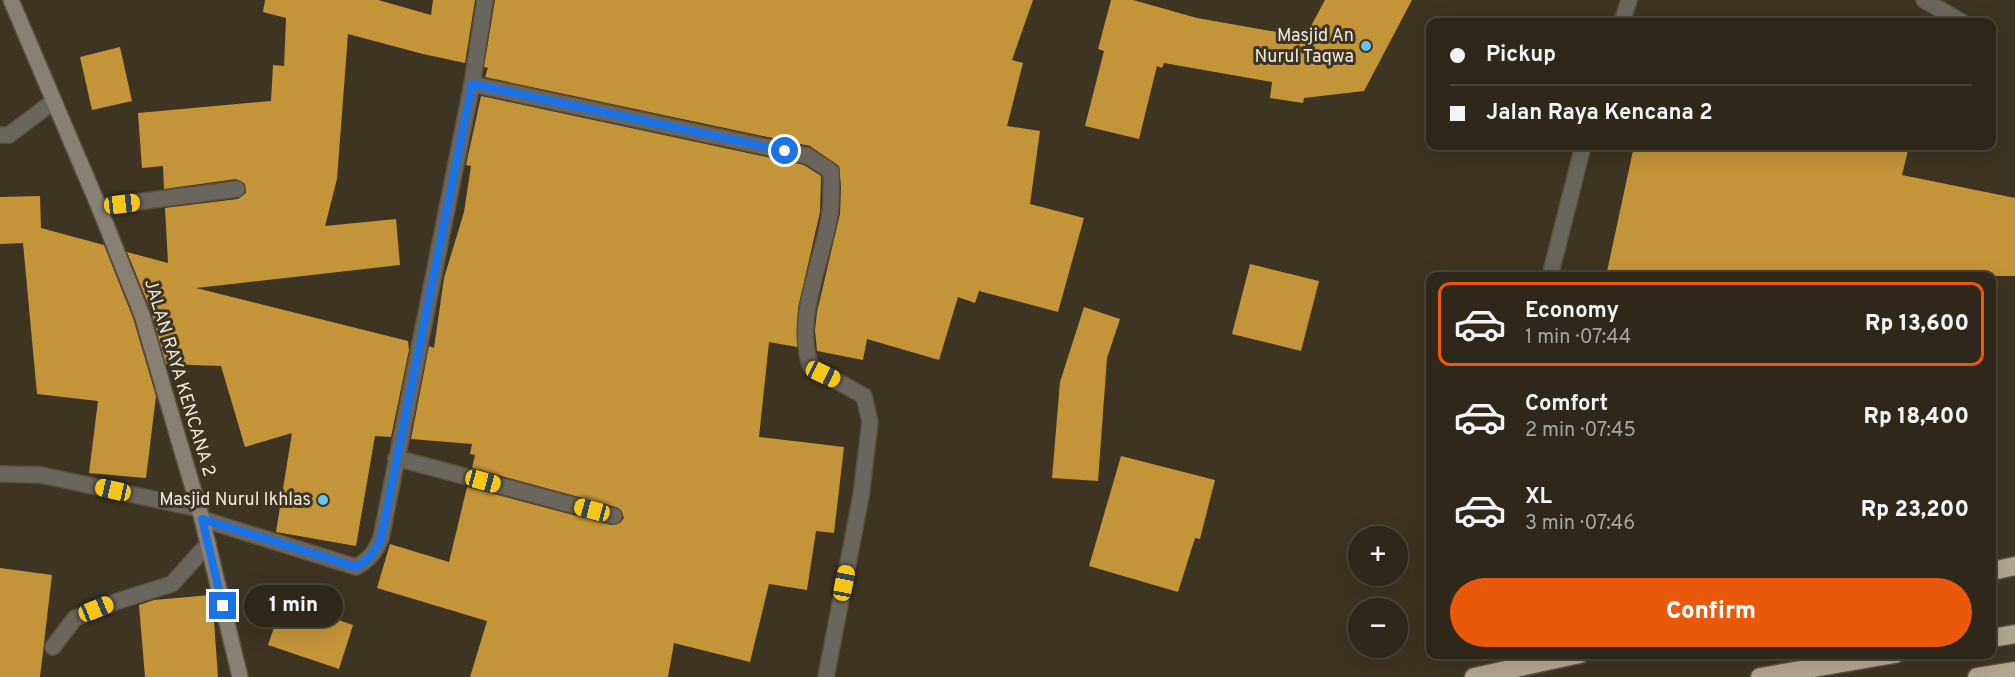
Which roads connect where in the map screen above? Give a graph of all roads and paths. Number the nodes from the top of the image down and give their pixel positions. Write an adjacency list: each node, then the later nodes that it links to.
1 (11, 0): 8 (street, JALAN RAYA KENCANA 2)
2 (485, 0): 7 (street)
3 (1629, 0): 5 (street)
4 (1924, 0): 6 (street)
5 (1624, 18)
6 (1955, 18)
7 (472, 84): 14 (street); 29 (street)
8 (54, 101): 9 (street); 12 (street, JALAN RAYA KENCANA 2)
9 (0, 135)
10 (1582, 150): 13 (street)
11 (237, 189): 12 (street)
12 (99, 207): 16 (street, JALAN RAYA KENCANA 2)
13 (1551, 272)
14 (396, 458): 16 (street); 17 (street)
15 (0, 474): 16 (street)
16 (201, 514): 18 (street, JALAN RAYA KENCANA 2)
17 (614, 516)
18 (208, 544): 23 (street); 28 (street, JALAN RAYA KENCANA 2)
19 (2015, 566): 20 (highway)
20 (1996, 570)
21 (2015, 634): 22 (highway)
22 (1996, 637)
23 (53, 646)
24 (1535, 659): 26 (highway)
25 (1866, 659): 31 (highway)
26 (1517, 661): 30 (highway)
27 (2015, 671): 32 (highway)
28 (240, 677)
29 (826, 677)
30 (1474, 677)
31 (1760, 677)
32 (1977, 677)

